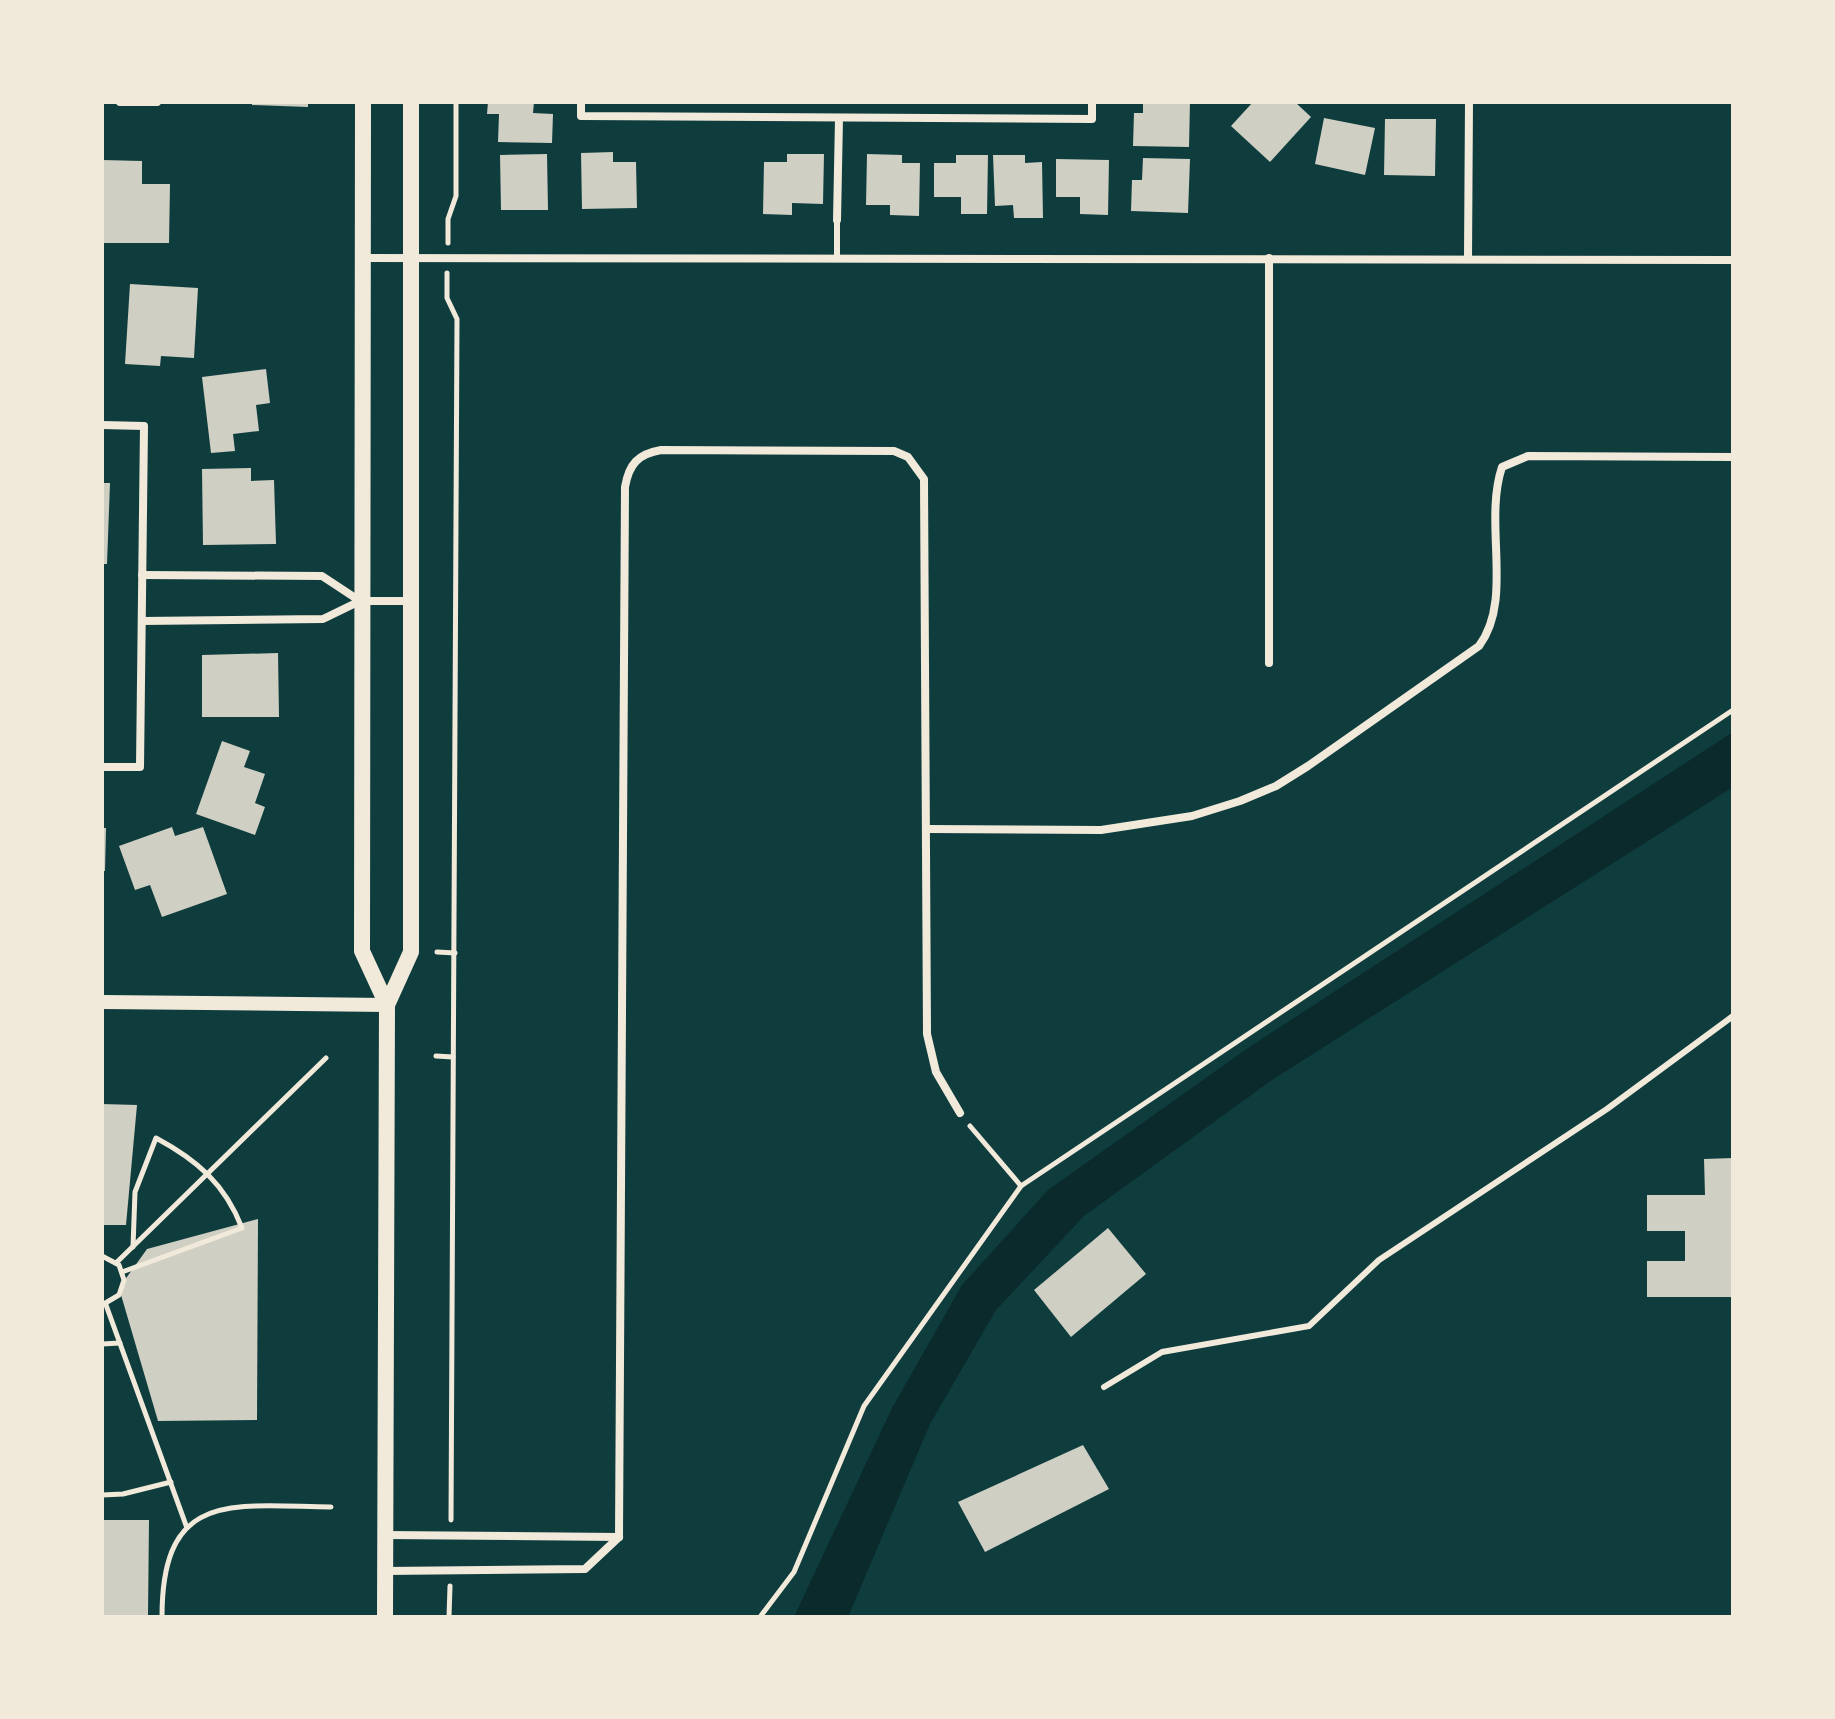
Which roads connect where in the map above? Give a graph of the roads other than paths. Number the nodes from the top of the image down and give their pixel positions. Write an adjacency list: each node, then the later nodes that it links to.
1 (120, 102): 2 (street)
2 (157, 102)
3 (363, 102): 10 (main road)
4 (411, 102): 11 (main road)
5 (581, 102): 8 (street)
6 (1092, 102): 8 (street)
7 (1469, 102): 14 (street)
8 (839, 118): 9 (street)
9 (837, 220): 12 (lane)
10 (363, 258): 11 (street); 19 (main road)
11 (411, 258): 12 (street); 20 (main road)
12 (837, 258): 13 (street)
13 (1269, 258): 14 (street); 22 (street)
14 (1468, 258): 15 (street)
15 (1733, 260)
16 (102, 425): 18 (street)
17 (1733, 457): 24 (street)
18 (142, 575): 19 (street); 21 (street)
19 (360, 601): 20 (street); 21 (street); 26 (main road)
20 (411, 601): 26 (main road)
21 (142, 621): 23 (street)
22 (1269, 663)
23 (102, 767)
24 (927, 829): 28 (street); 31 (street)
25 (102, 1002): 26 (street)
26 (387, 1005): 30 (main road)
27 (1733, 1016): 29 (lane)
28 (960, 1113)
29 (1104, 1387)
30 (385, 1535): 31 (street); 32 (main road)
31 (619, 1537): 32 (street)
32 (385, 1571): 33 (main road)
33 (385, 1617)

